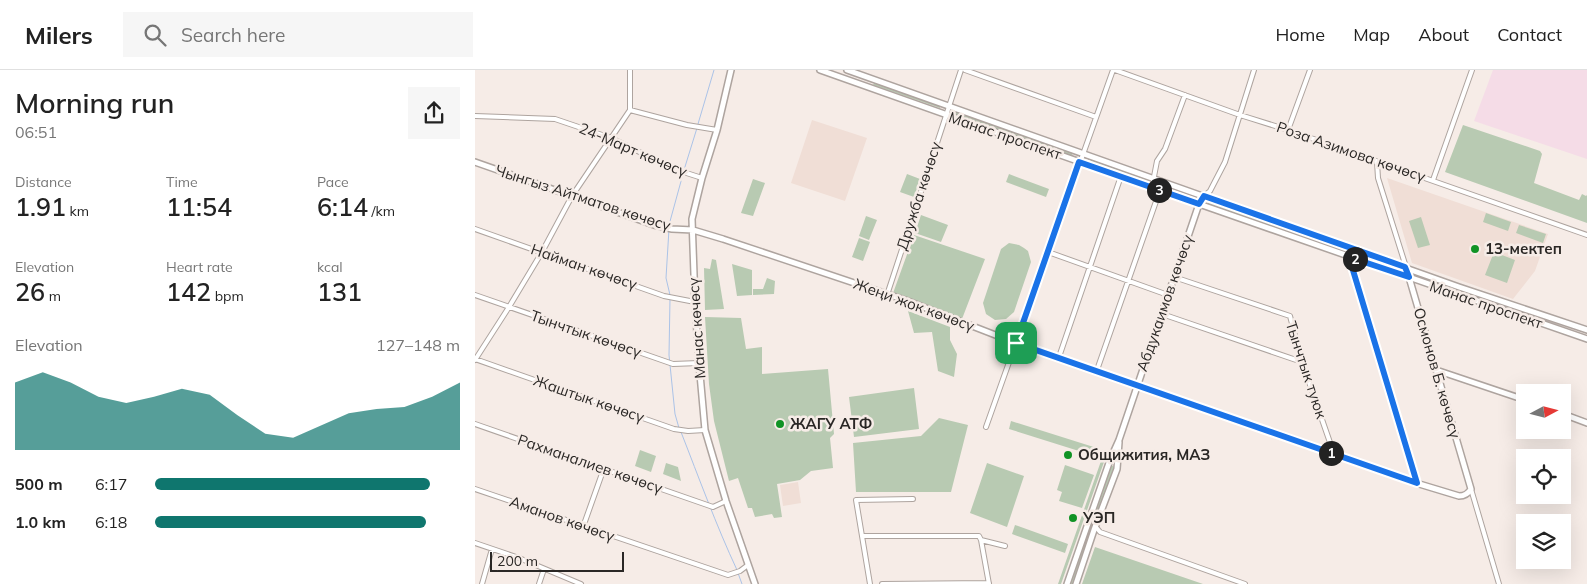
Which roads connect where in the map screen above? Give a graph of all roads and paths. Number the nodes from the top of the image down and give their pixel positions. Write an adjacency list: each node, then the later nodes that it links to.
1 (631, 70): 14 (street)
2 (731, 70): 19 (main road, Манас көчөсү)
3 (820, 70): 11 (main road, Манас проспект)
4 (847, 70): 10 (main road)
5 (963, 70): 13 (street, Дружба көчөсү); 18 (street)
6 (1114, 70): 12 (street, Роза Азимова көчөсү); 18 (street)
7 (1254, 70): 16 (street)
8 (1310, 70): 20 (street)
9 (1473, 70): 29 (street)
10 (871, 78): 11 (street); 13 (main road)
11 (867, 87): 15 (main road, Манас проспект)
12 (1185, 95): 16 (street, Роза Азимова көчөсү); 28 (street)
13 (949, 106): 15 (street, Дружба көчөсү); 22 (main road)
14 (630, 110): 19 (street); 21 (street)
15 (946, 115): 24 (main road, Манас проспект); 53 (street, Дружба көчөсү)
16 (1240, 115): 20 (street, Роза Азимова көчөсү); 33 (street)
17 (475, 116): 21 (street, 24-Март көчөсү)
18 (1096, 118): 22 (street)
19 (717, 130): 27 (main road, Манас көчөсү)
20 (1289, 130): 25 (street, Роза Азимова көчөсү)
21 (611, 138): 27 (street, 24-Март көчөсү); 32 (street)
22 (1083, 153): 24 (street); 28 (main road)
23 (475, 162): 32 (main road, Чынгыз Айтматов көчөсү)
24 (1079, 162): 26 (main road, Манас проспект); 42 (street)
25 (1377, 162): 29 (street, Роза Азимова көчөсү); 46 (street, Осмонов Б. көчөсү)
26 (1121, 176): 30 (main road, Манас проспект); 45 (street)
27 (702, 178): 37 (main road, Манас көчөсү)
28 (1154, 178): 30 (street); 33 (main road)
29 (1433, 180): 39 (street, Роза Азимова көчөсү)
30 (1152, 188): 31 (main road, Манас проспект)
31 (1160, 190): 34 (main road, Манас проспект); 49 (street)
32 (572, 196): 37 (main road, Чынгыз Айтматов көчөсү); 41 (street)
33 (1204, 196): 34 (main road, Абдукаимов көчөсү); 35 (main road)
34 (1199, 204): 38 (main road, Манас проспект); 47 (main road, Абдукаимов көчөсү)
35 (1279, 223): 38 (main road); 40 (main road)
36 (475, 229): 41 (street, Найман көчөсү)
37 (693, 230): 53 (main road, Жеңи жок көчөсү); 56 (main road, Манас көчөсү)
38 (1276, 231): 43 (main road, Манас проспект)
39 (1587, 235)
40 (1339, 244): 43 (main road); 46 (main road)
41 (542, 252): 56 (street, Найман көчөсү); 58 (street)
42 (1047, 252): 45 (street); 64 (street)
43 (1336, 252): 44 (main road, Манас проспект)
44 (1349, 257): 48 (main road, Манас проспект); 81 (street)
45 (1091, 267): 49 (street); 65 (street)
46 (1405, 267): 48 (main road, Осмонов Б. көчөсү); 50 (main road)
47 (1174, 277): 54 (main road, Абдукаимов көчөсү); 67 (street, Тынчтык туюк)
48 (1409, 277): 52 (main road, Манас проспект); 70 (main road, Осмонов Б. көчөсү)
49 (1129, 281): 54 (street); 69 (street)
50 (1459, 287): 52 (main road); 55 (main road)
51 (475, 294): 58 (street, Тынчтык көчөсү)
52 (1456, 294): 57 (main road, Манас проспект)
53 (887, 295): 64 (main road, Жеңи жок көчөсү)
54 (1168, 295): 59 (main road, Абдукаимов көчөсү)
55 (1491, 298): 57 (main road); 60 (main road)
56 (695, 302): 68 (main road, Манас көчөсү)
57 (1488, 305): 61 (main road, Манас проспект)
58 (509, 307): 66 (street); 68 (street, Тынчтык көчөсү)
59 (1162, 314): 67 (street); 71 (main road, Абдукаимов көчөсү)
60 (1550, 318): 61 (main road); 62 (main road)
61 (1547, 326): 63 (main road, Манас проспект)
62 (1587, 330)
63 (1587, 339)
64 (1016, 343): 65 (main road, Жеңи жок көчөсү); 76 (street)
65 (1059, 357): 69 (main road, Жеңи жок көчөсү)
66 (475, 359): 77 (street, Жаштык көчөсү)
67 (1302, 362): 79 (street, Тынчтык туюк)
68 (699, 363): 77 (main road, Манас көчөсү)
69 (1097, 370): 71 (main road, Жеңи жок көчөсү)
70 (1436, 370): 72 (main road); 83 (main road, Осмонов Б. көчөсү)
71 (1137, 385): 78 (main road, Абдукаимов көчөсү); 79 (main road, Жеңи жок көчөсү)
72 (1516, 397)
73 (1571, 417): 74 (main road)
74 (1587, 423)
75 (475, 424): 80 (street, Рахманалиев көчөсү)
76 (986, 427)
77 (705, 430): 85 (main road, Манас көчөсү)
78 (1119, 440): 86 (main road, Абдукаимов көчөсү); 104 (main road, Абдукаимов көчөсү)
79 (1334, 454): 81 (main road, Жеңи жок көчөсү)
80 (604, 468): 85 (street, Рахманалиев көчөсү); 87 (street)
81 (1417, 483): 83 (main road, Жеңи жок көчөсү)
82 (475, 489): 87 (street, Аманов көчөсү)
83 (1471, 489): 107 (street, Осмонов Б. көчөсү)
84 (913, 498): 89 (street)
85 (726, 502): 95 (main road, Манас көчөсү)
86 (1095, 526): 88 (street); 90 (main road, Абдукаимов көчөсү)
87 (583, 527): 95 (street, Аманов көчөсү)
88 (1100, 532): 90 (street); 106 (street)
89 (862, 536): 91 (street); 101 (street)
90 (1091, 537): 105 (main road, Абдукаимов көчөсү)
91 (981, 540): 93 (street); 103 (street)
92 (475, 543): 94 (street)
93 (1005, 546)
94 (492, 549): 96 (street); 97 (street)
95 (748, 565): 100 (main road, Манас көчөсү)
96 (545, 568): 98 (street); 99 (street)
97 (482, 584)
98 (539, 584)
99 (581, 584)
100 (755, 584)
101 (870, 584)
102 (882, 584): 103 (street)
103 (989, 584)
104 (1067, 584)
105 (1076, 584)
106 (1245, 584)
107 (1499, 584)

